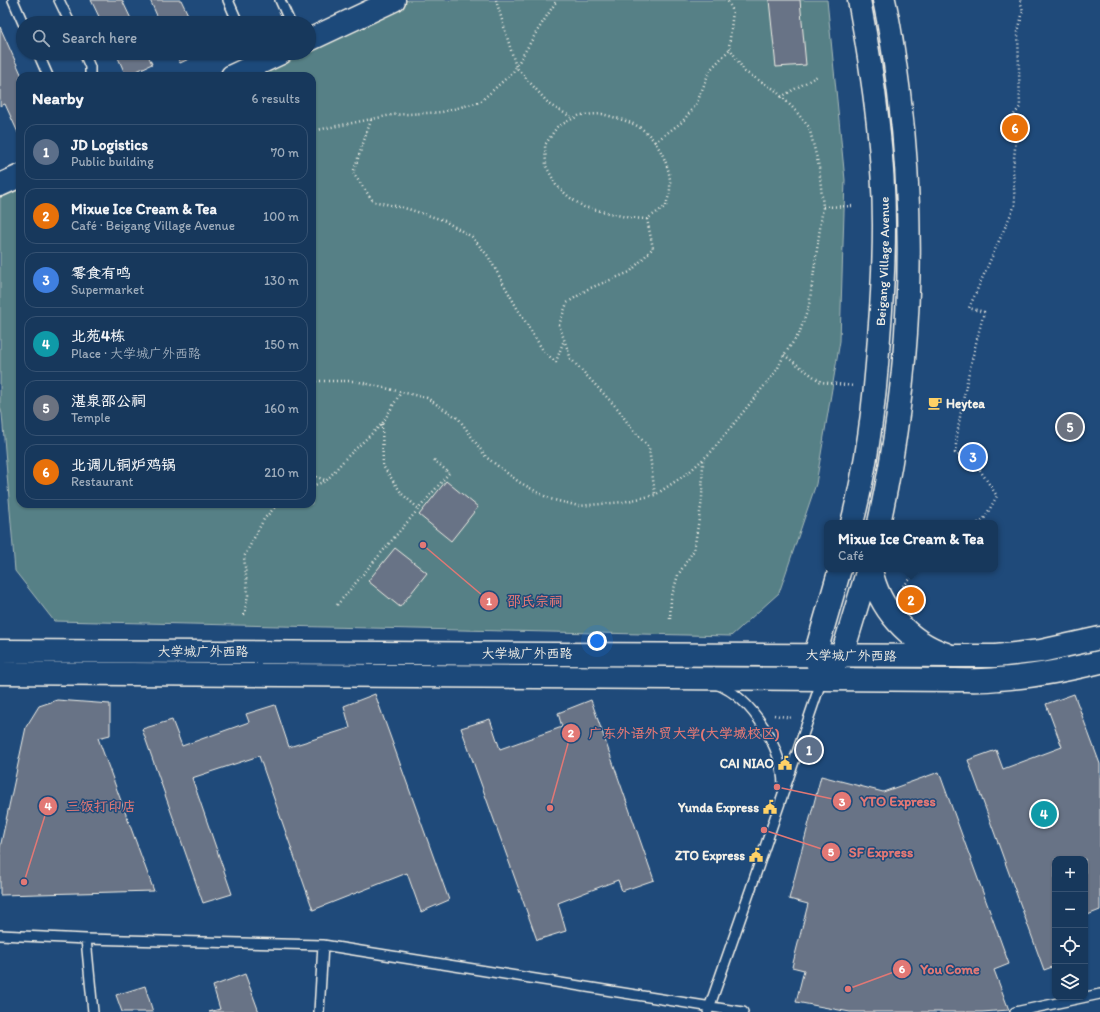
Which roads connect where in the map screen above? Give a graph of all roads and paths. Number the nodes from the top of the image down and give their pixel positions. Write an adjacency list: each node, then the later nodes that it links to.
1 (13, 0): 12 (lane)
2 (59, 0): 13 (lane)
3 (228, 0): 14 (lane)
4 (280, 0): 15 (lane)
5 (394, 0): 16 (main road)
6 (496, 0): 21 (path)
7 (557, 0): 21 (path)
8 (727, 0): 17 (path)
9 (859, 0): 50 (main road, Beigang Village Avenue)
10 (884, 0): 51 (main road, Beigang Village Avenue)
11 (1020, 0): 52 (path)
12 (21, 16)
13 (67, 16)
14 (235, 16)
15 (287, 16)
16 (316, 37)
17 (730, 49): 26 (path); 30 (path)
18 (41, 60): 22 (lane)
19 (87, 60): 23 (lane)
20 (266, 60): 24 (main road)
21 (516, 67): 27 (path); 28 (path)
22 (46, 72)
23 (90, 72)
24 (241, 72)
25 (819, 75): 26 (path)
26 (781, 97): 34 (path)
27 (574, 119): 30 (path); 35 (path)
28 (371, 120): 29 (path); 36 (path)
29 (316, 130)
30 (655, 142): 35 (path)
31 (16, 178): 32 (main road)
32 (0, 185)
33 (855, 206): 34 (path)
34 (823, 207): 37 (path)
35 (646, 219): 36 (path)
36 (564, 340): 47 (path)
37 (784, 355): 39 (path); 43 (path)
38 (316, 381): 40 (path)
39 (858, 387)
40 (401, 392): 41 (path); 47 (path)
41 (382, 424): 45 (path); 49 (path)
42 (432, 458): 49 (path)
43 (703, 459): 47 (path); 60 (path)
44 (316, 477): 45 (path)
45 (326, 481): 46 (path)
46 (316, 485)
47 (655, 494)
48 (274, 508): 59 (path)
49 (419, 509): 58 (path)
50 (853, 520)
51 (880, 520)
52 (982, 520)
53 (839, 572): 63 (main road)
54 (868, 572): 64 (main road)
55 (870, 572): 65 (main road)
56 (918, 572): 57 (path)
57 (903, 586)
58 (338, 605)
59 (244, 615)
60 (670, 619)
61 (1100, 638): 65 (main road, 大学城广外西路)
62 (0, 651): 63 (main road, 大学城广外西路)
63 (815, 655): 64 (main road, 大学城广外西路); 69 (main road)
64 (842, 655): 65 (main road, 大学城广外西路); 69 (main road)
65 (955, 656)
66 (1100, 662): 69 (main road, 大学城广外西路)
67 (0, 673): 68 (main road, 大学城广外西路)
68 (694, 678): 69 (main road, 大学城广外西路); 72 (lane)
69 (822, 678): 72 (lane)
70 (772, 715): 71 (path)
71 (792, 718)
72 (783, 796): 77 (lane)
73 (0, 936): 74 (lane)
74 (86, 939): 75 (lane); 78 (lane)
75 (323, 945): 77 (lane); 79 (lane)
76 (1100, 994): 81 (lane)
77 (709, 1009): 80 (lane)
78 (92, 1012)
79 (319, 1012)
80 (743, 1012)
81 (1015, 1012)

